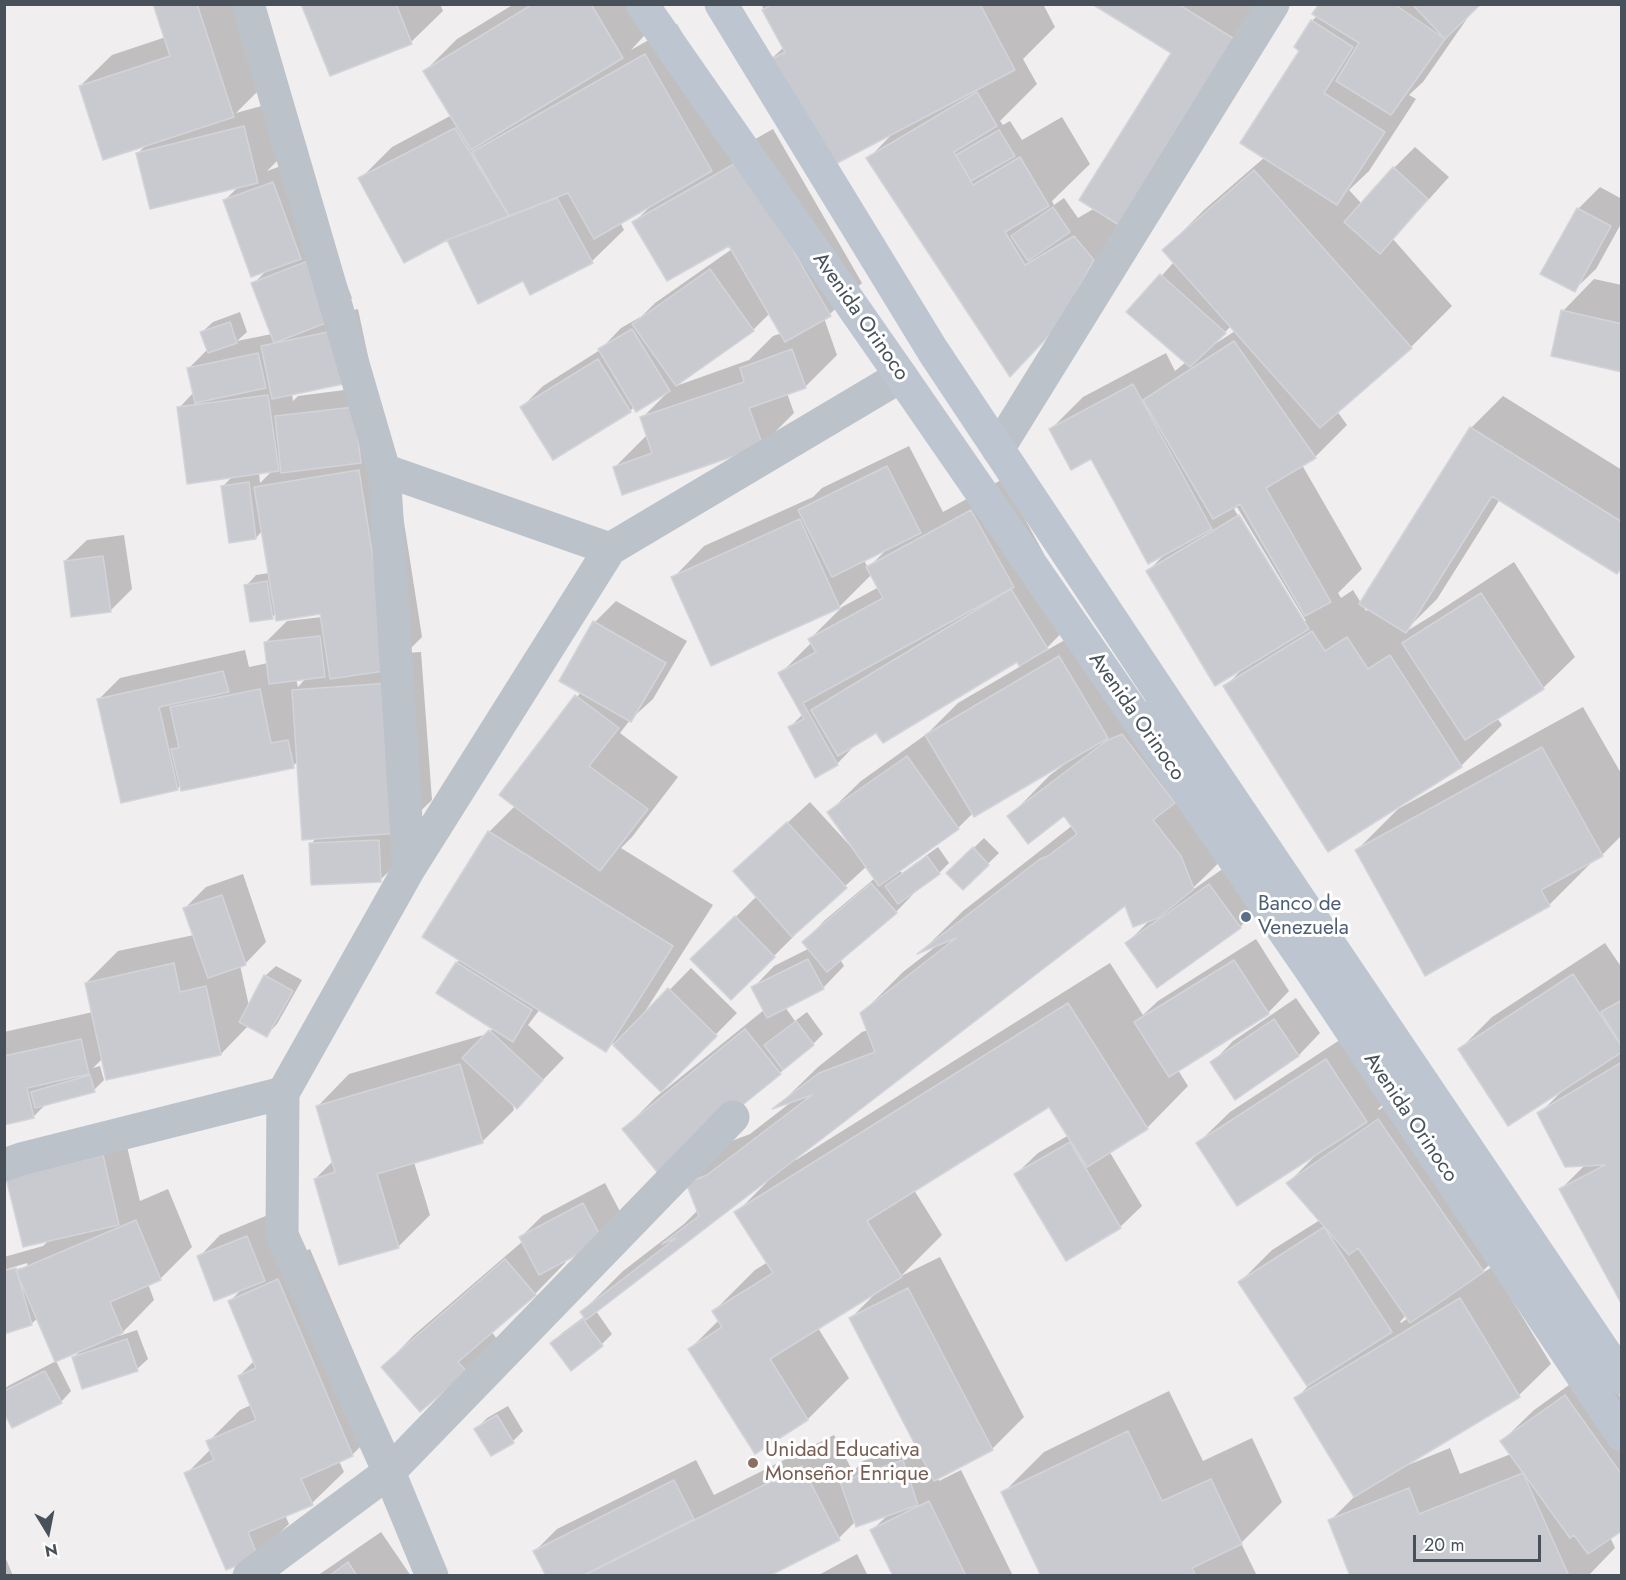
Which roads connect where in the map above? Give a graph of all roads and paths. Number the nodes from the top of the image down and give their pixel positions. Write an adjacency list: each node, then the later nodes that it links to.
1 (248, 4): 7 (street)
2 (642, 4): 5 (main road, Avenida Orinoco)
3 (721, 4): 6 (main road, Avenida Orinoco)
4 (1273, 4): 6 (street)
5 (901, 376): 8 (street); 14 (main road, Avenida Orinoco)
6 (998, 449): 13 (main road, Avenida Orinoco)
7 (384, 470): 8 (street); 9 (street)
8 (610, 549): 9 (street)
9 (409, 869): 10 (street)
10 (283, 1093): 12 (street); 15 (street)
11 (733, 1117): 15 (street)
12 (4, 1165)
13 (1622, 1378)
14 (1622, 1435)
15 (389, 1472): 16 (street); 17 (street)
16 (249, 1575)
17 (432, 1575)

